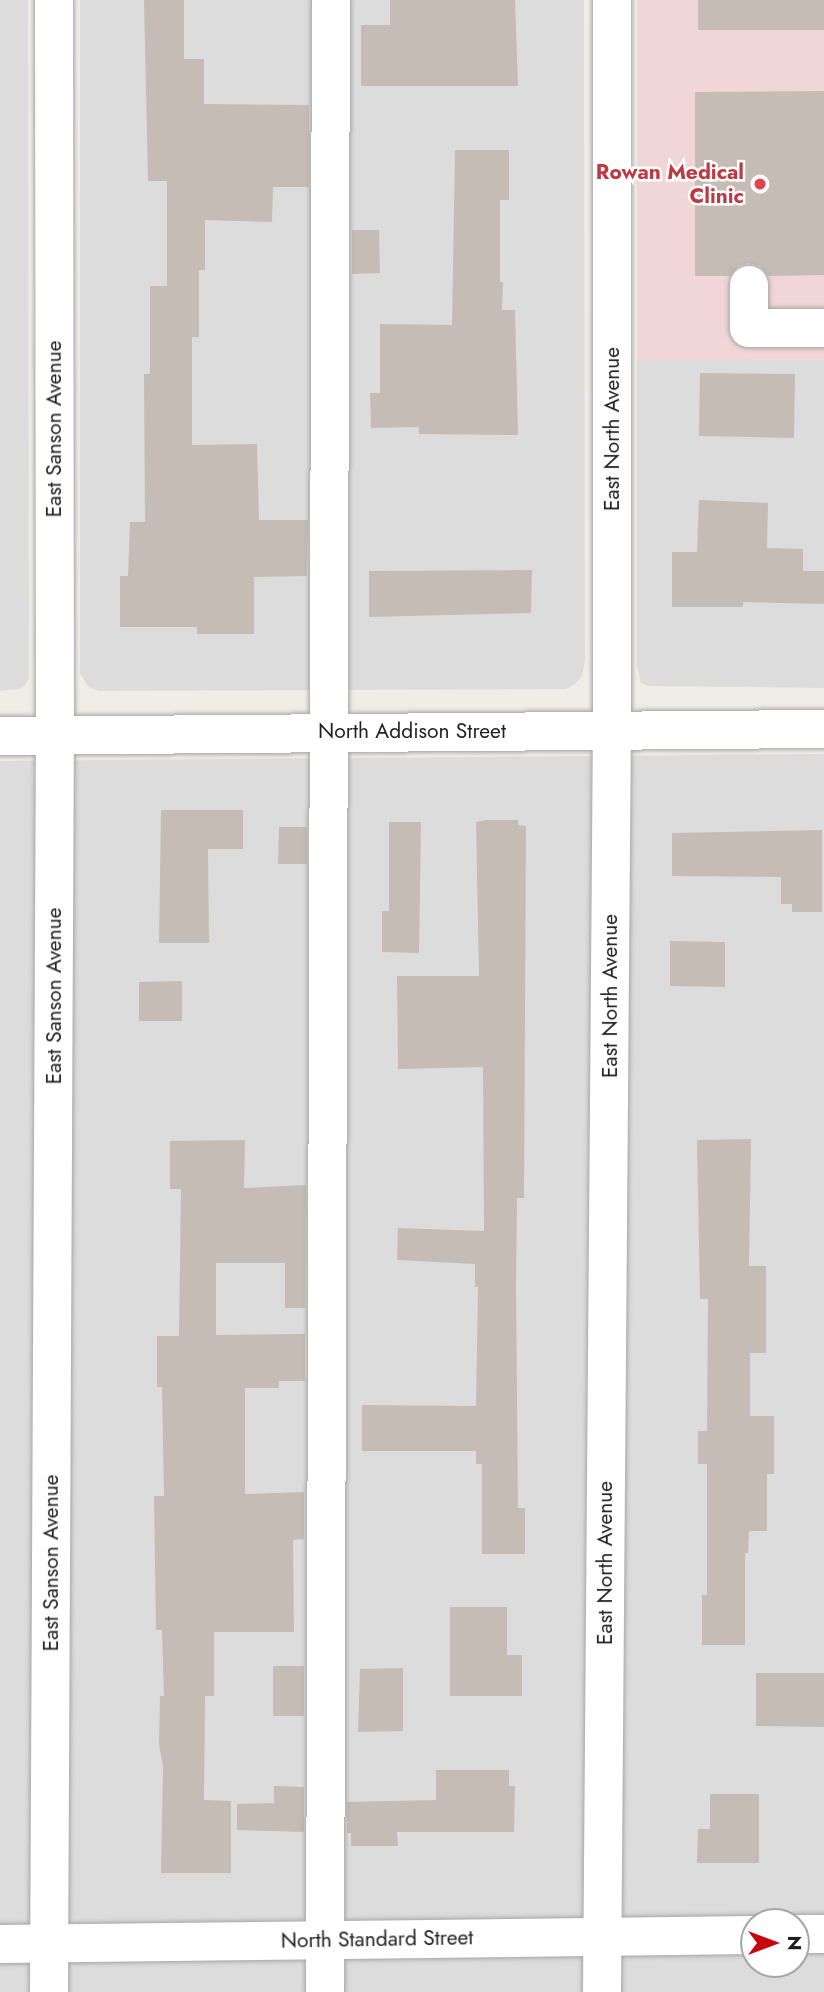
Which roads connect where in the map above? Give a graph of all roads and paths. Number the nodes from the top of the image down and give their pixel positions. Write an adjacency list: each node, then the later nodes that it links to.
1 (54, 0): 9 (street, East Sanson Avenue)
2 (331, 0): 8 (street)
3 (612, 0): 7 (street, East North Avenue)
4 (749, 285): 5 (street)
5 (824, 328)
6 (824, 729): 7 (street, North Addison Street)
7 (612, 730): 8 (street, North Addison Street); 12 (street, East North Avenue)
8 (331, 732): 9 (street, North Addison Street); 13 (street)
9 (55, 735): 10 (street, North Addison Street); 15 (street, East Sanson Avenue)
10 (0, 736)
11 (740, 1935): 12 (street, North Standard Street)
12 (602, 1936): 13 (street, North Standard Street); 18 (street, East North Avenue)
13 (325, 1940): 15 (street, North Standard Street); 17 (street)
14 (0, 1944): 15 (street, North Standard Street)
15 (50, 1944): 16 (street, East Sanson Avenue)
16 (49, 1992)
17 (325, 1992)
18 (602, 1992)

